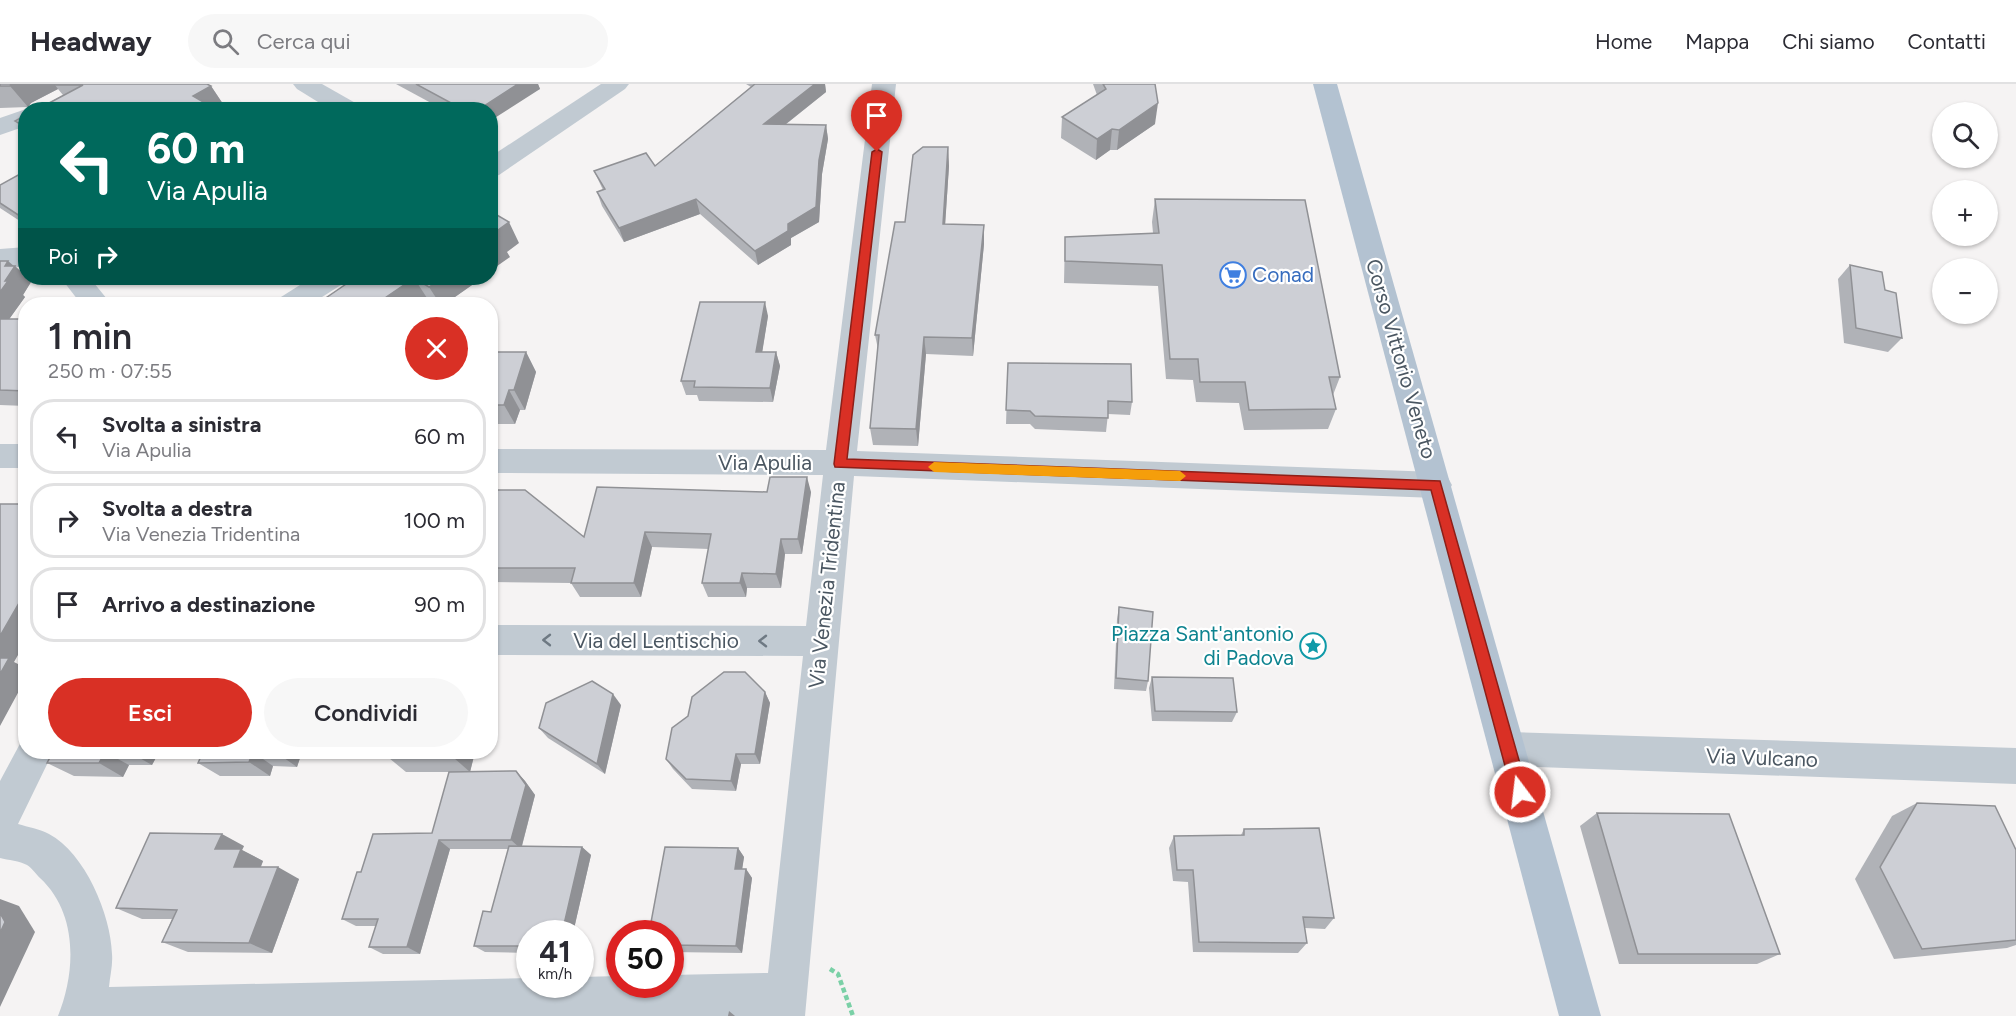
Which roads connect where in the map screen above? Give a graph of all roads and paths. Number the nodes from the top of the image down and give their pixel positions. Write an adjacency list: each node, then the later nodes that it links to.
1 (305, 84): 5 (street)
2 (617, 84): 8 (street)
3 (884, 84): 18 (street, Via Venezia Tridentina)
4 (1325, 84): 19 (main road, Corso Vittorio Veneto)
5 (336, 102)
6 (18, 120): 7 (street)
7 (0, 128)
8 (498, 164)
9 (18, 257): 10 (street)
10 (0, 259)
11 (81, 285): 13 (street)
12 (320, 285): 14 (street)
13 (91, 297)
14 (302, 297)
15 (0, 456): 16 (street)
16 (18, 456)
17 (498, 461): 18 (street, Via Apulia)
18 (840, 464): 19 (street, Via Apulia); 21 (street, Via Venezia Tridentina)
19 (1436, 485): 22 (main road, Corso Vittorio Veneto)
20 (498, 640): 21 (street, Via del Lentischio, one-way to 20)
21 (822, 641): 27 (street, Via Venezia Tridentina)
22 (1508, 749): 24 (street, Via Vulcano); 29 (main road, Corso Vittorio Veneto)
23 (31, 759): 25 (street)
24 (2016, 767)
25 (0, 820)
26 (0, 839): 28 (street)
27 (784, 1004): 28 (street)
28 (82, 1012)
29 (1580, 1016)

